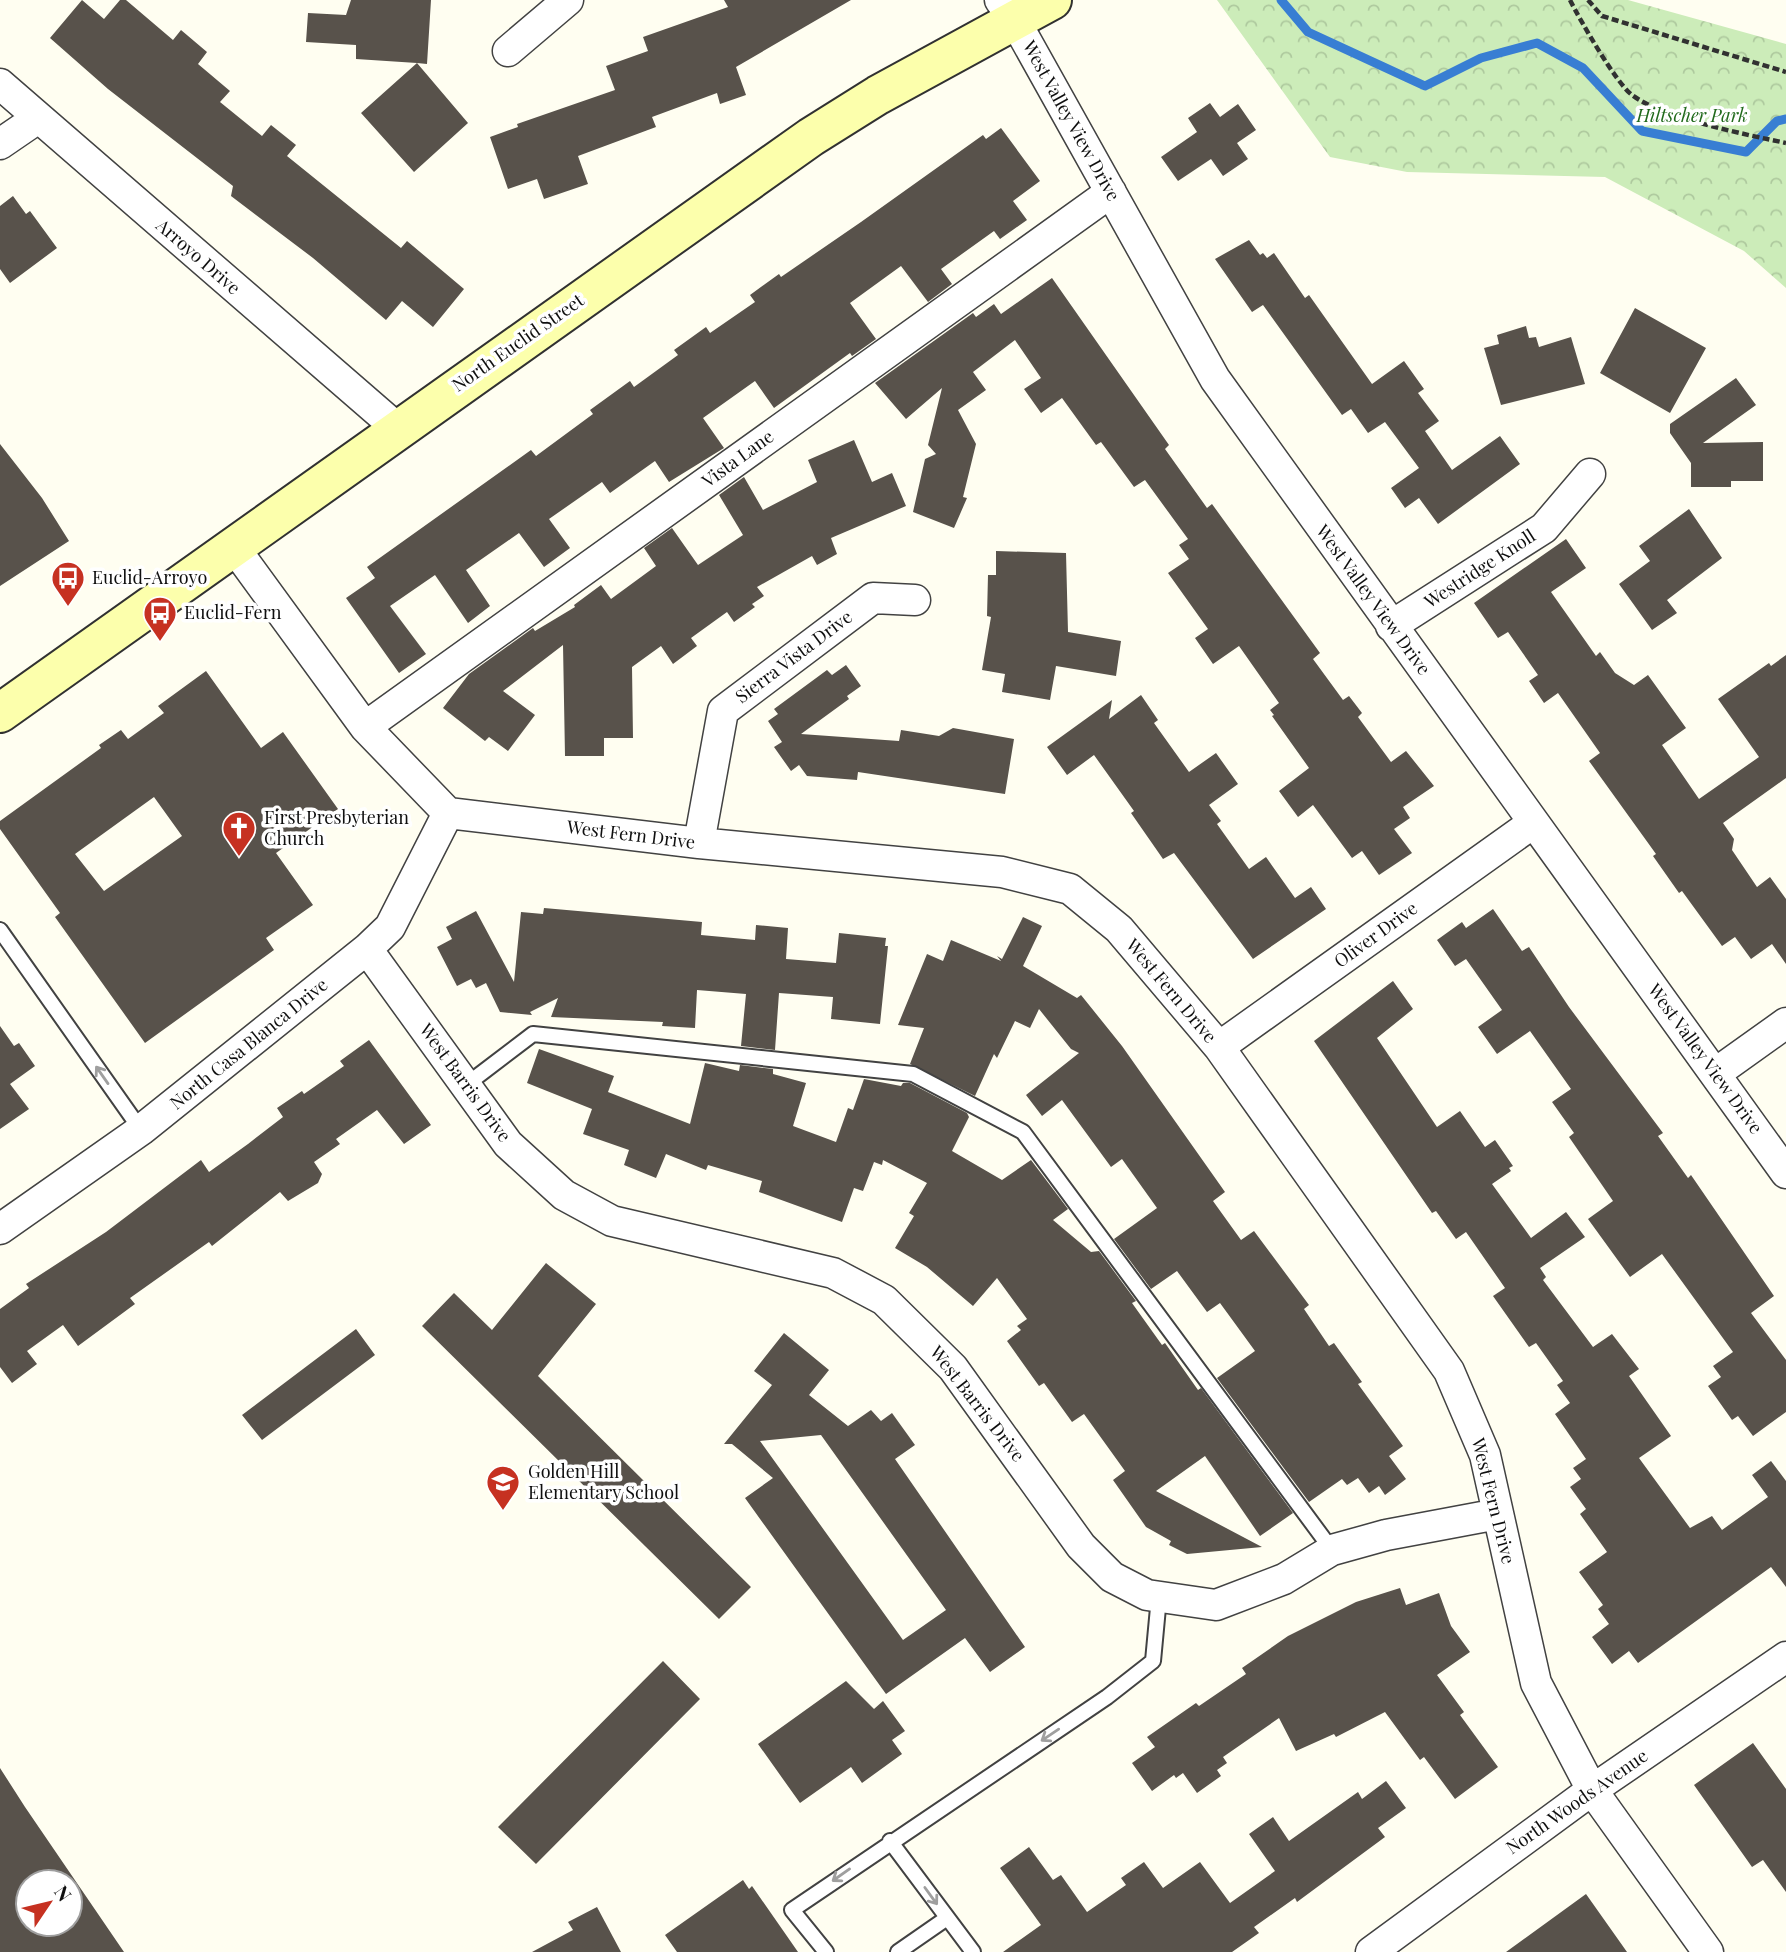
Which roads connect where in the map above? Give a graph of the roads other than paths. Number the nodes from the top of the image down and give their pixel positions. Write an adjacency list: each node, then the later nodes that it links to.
1 (568, 0): 4 (street)
2 (1052, 0): 3 (main road, North Euclid Street)
3 (1007, 10): 8 (street, West Valley View Drive); 9 (main road, North Euclid Street)
4 (508, 51)
5 (0, 85): 6 (street, Arroyo Drive)
6 (38, 118): 7 (street); 9 (street, Arroyo Drive)
7 (0, 144)
8 (1111, 192): 13 (street, West Valley View Drive); 15 (street, Vista Lane)
9 (398, 429): 11 (main road, North Euclid Street)
10 (1590, 474): 13 (street, Westridge Knoll)
11 (233, 546): 14 (main road, North Euclid Street); 15 (street)
12 (915, 600): 18 (street, Sierra Vista Drive)
13 (1391, 626): 17 (street, West Valley View Drive)
14 (0, 713)
15 (365, 727): 16 (street)
16 (448, 813): 18 (street, West Fern Drive); 20 (street, North Casa Blanca Drive)
17 (1533, 823): 22 (street, Oliver Drive); 23 (street, West Valley View Drive)
18 (699, 843): 22 (street, West Fern Drive)
19 (0, 930): 25 (lane, one-way to 19)
20 (367, 949): 24 (street, West Barris Drive); 25 (street, North Casa Blanca Drive)
21 (1786, 1023): 23 (street)
22 (1219, 1047): 28 (street, West Fern Drive)
23 (1716, 1073): 26 (street, West Valley View Drive)
24 (466, 1085): 29 (lane); 30 (street, West Barris Drive)
25 (141, 1130): 27 (street, North Casa Blanca Drive)
26 (1786, 1173)
27 (0, 1229)
28 (1498, 1514): 29 (street, West Barris Drive); 32 (street, West Fern Drive)
29 (1332, 1550): 30 (street, West Barris Drive)
30 (1159, 1597): 33 (lane, one-way to 33)
31 (1786, 1657): 32 (street, North Woods Avenue)
32 (1592, 1790): 35 (street, North Woods Avenue); 39 (street, West Fern Drive)
33 (890, 1841): 34 (lane, one-way to 34); 36 (lane, one-way to 36)
34 (947, 1918): 37 (lane); 38 (lane)
35 (1387, 1947)
36 (826, 1952)
37 (898, 1952)
38 (973, 1952)
39 (1708, 1952)

